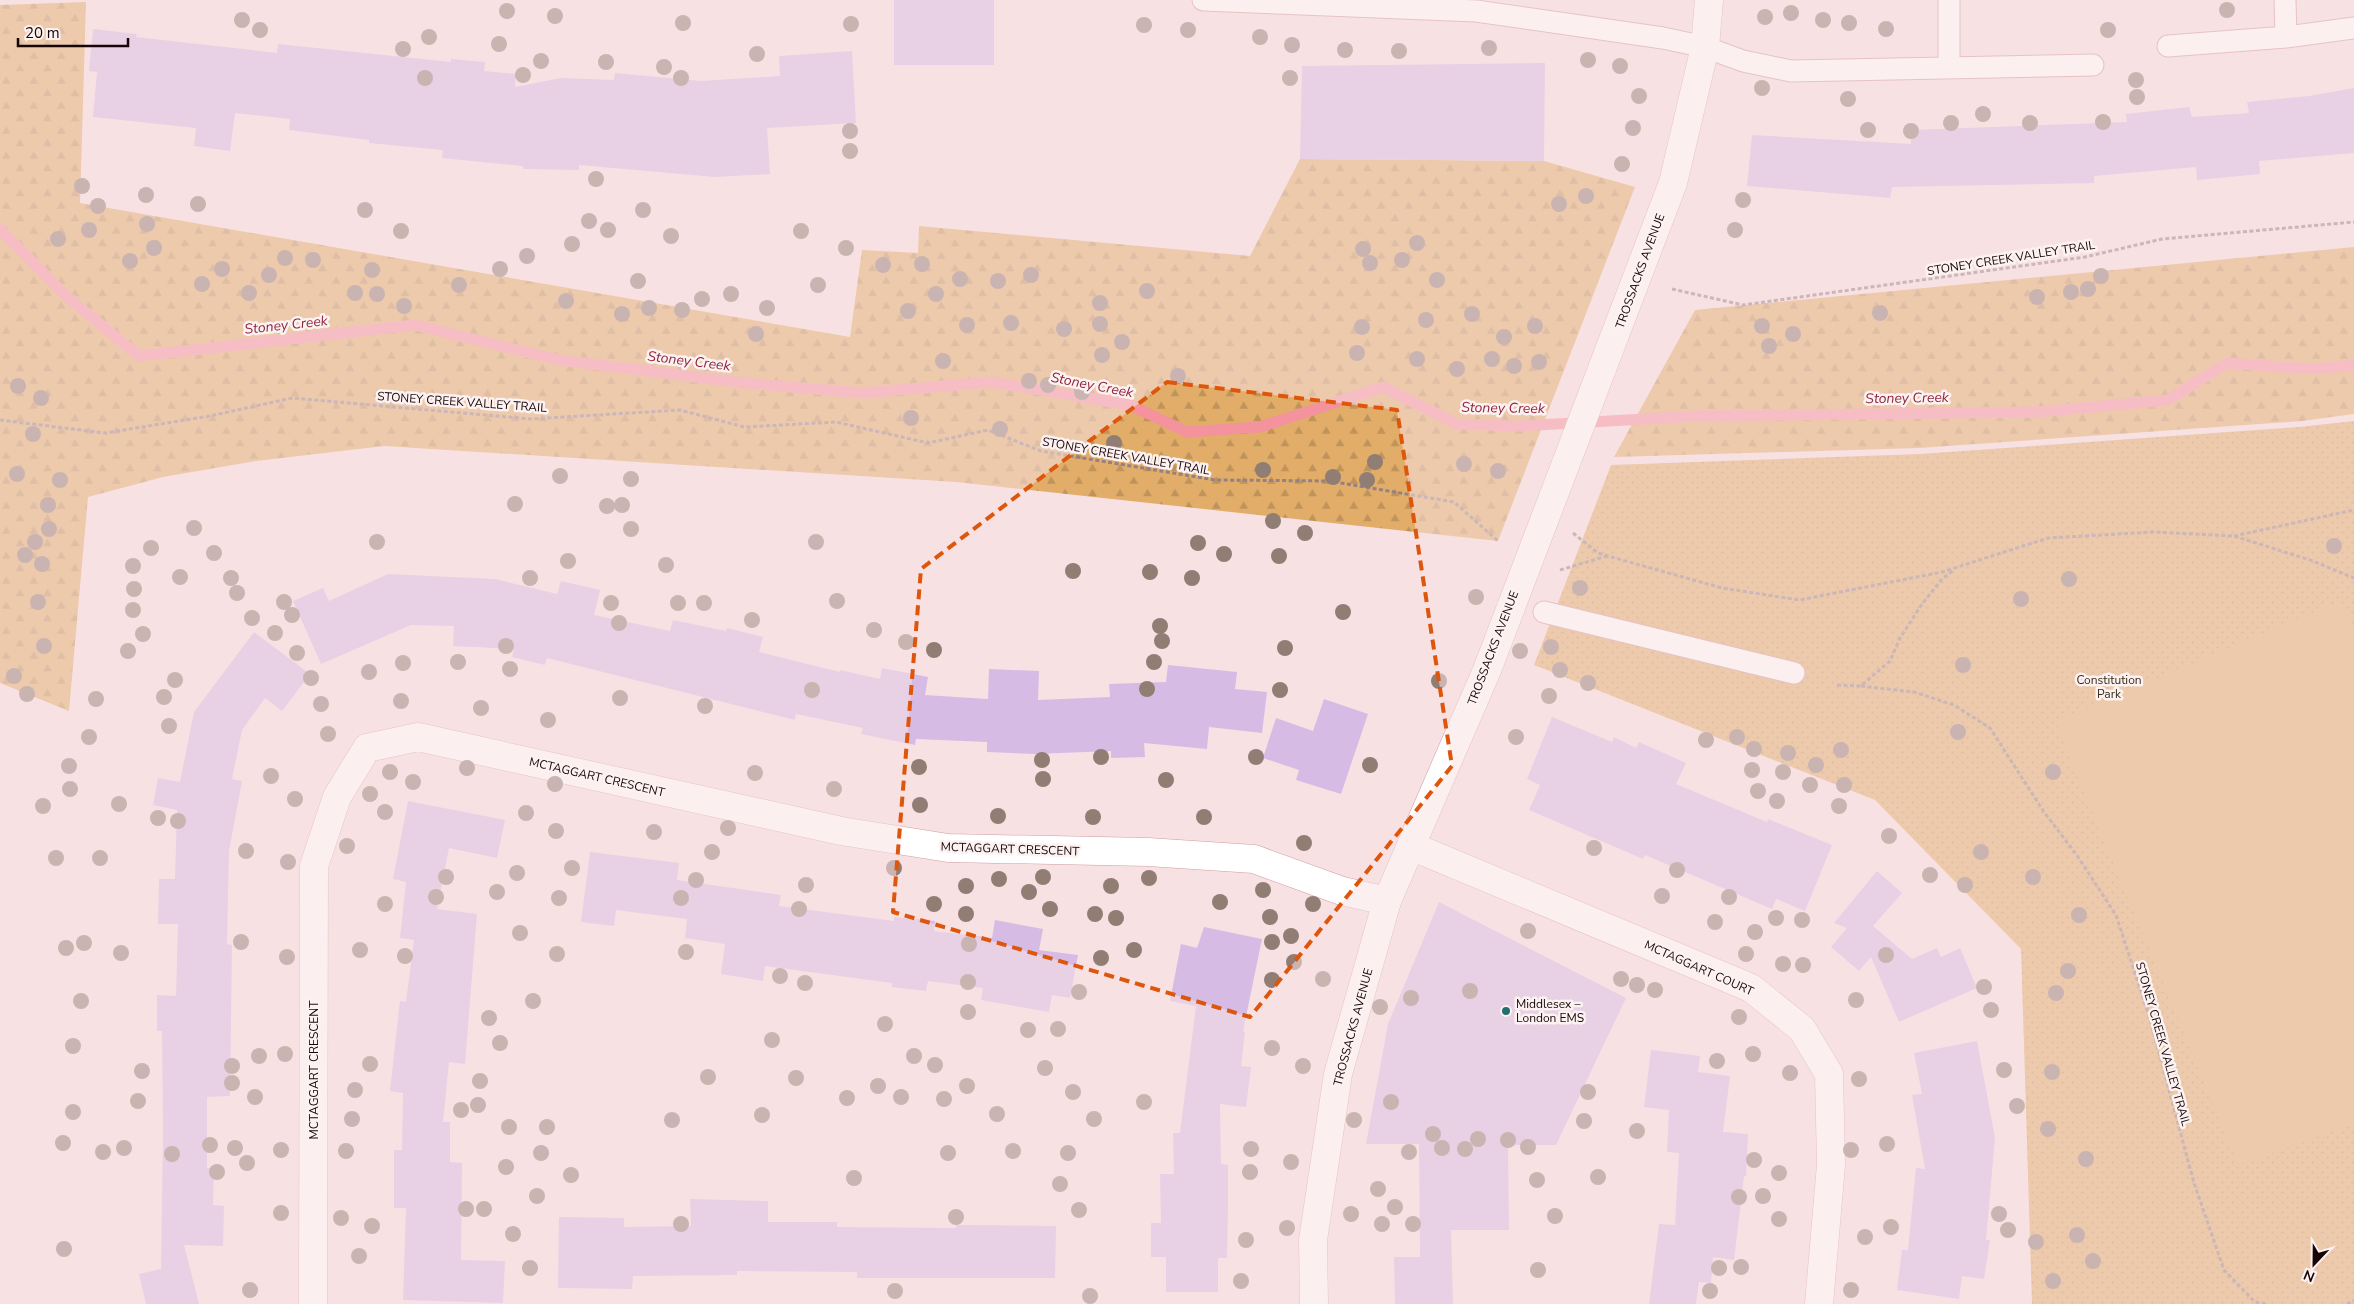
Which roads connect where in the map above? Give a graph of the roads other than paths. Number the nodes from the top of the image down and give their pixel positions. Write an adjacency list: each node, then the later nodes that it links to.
1 (1203, 0): 8 (lane)
2 (1709, 0): 8 (street, TROSSACKS AVENUE)
3 (1949, 0): 10 (lane)
4 (2285, 0): 6 (lane)
5 (2354, 28): 6 (lane)
6 (2286, 37): 7 (lane)
7 (2168, 46)
8 (1705, 47): 10 (lane); 13 (street, TROSSACKS AVENUE)
9 (2093, 65): 10 (lane)
10 (1949, 68)
11 (1544, 612): 12 (lane)
12 (1794, 674)
13 (1411, 846): 14 (street, TROSSACKS AVENUE); 17 (street, MCTAGGART COURT)
14 (1387, 901): 15 (street, MCTAGGART CRESCENT); 16 (street, TROSSACKS AVENUE)
15 (313, 1304)
16 (1314, 1304)
17 (1819, 1304)

